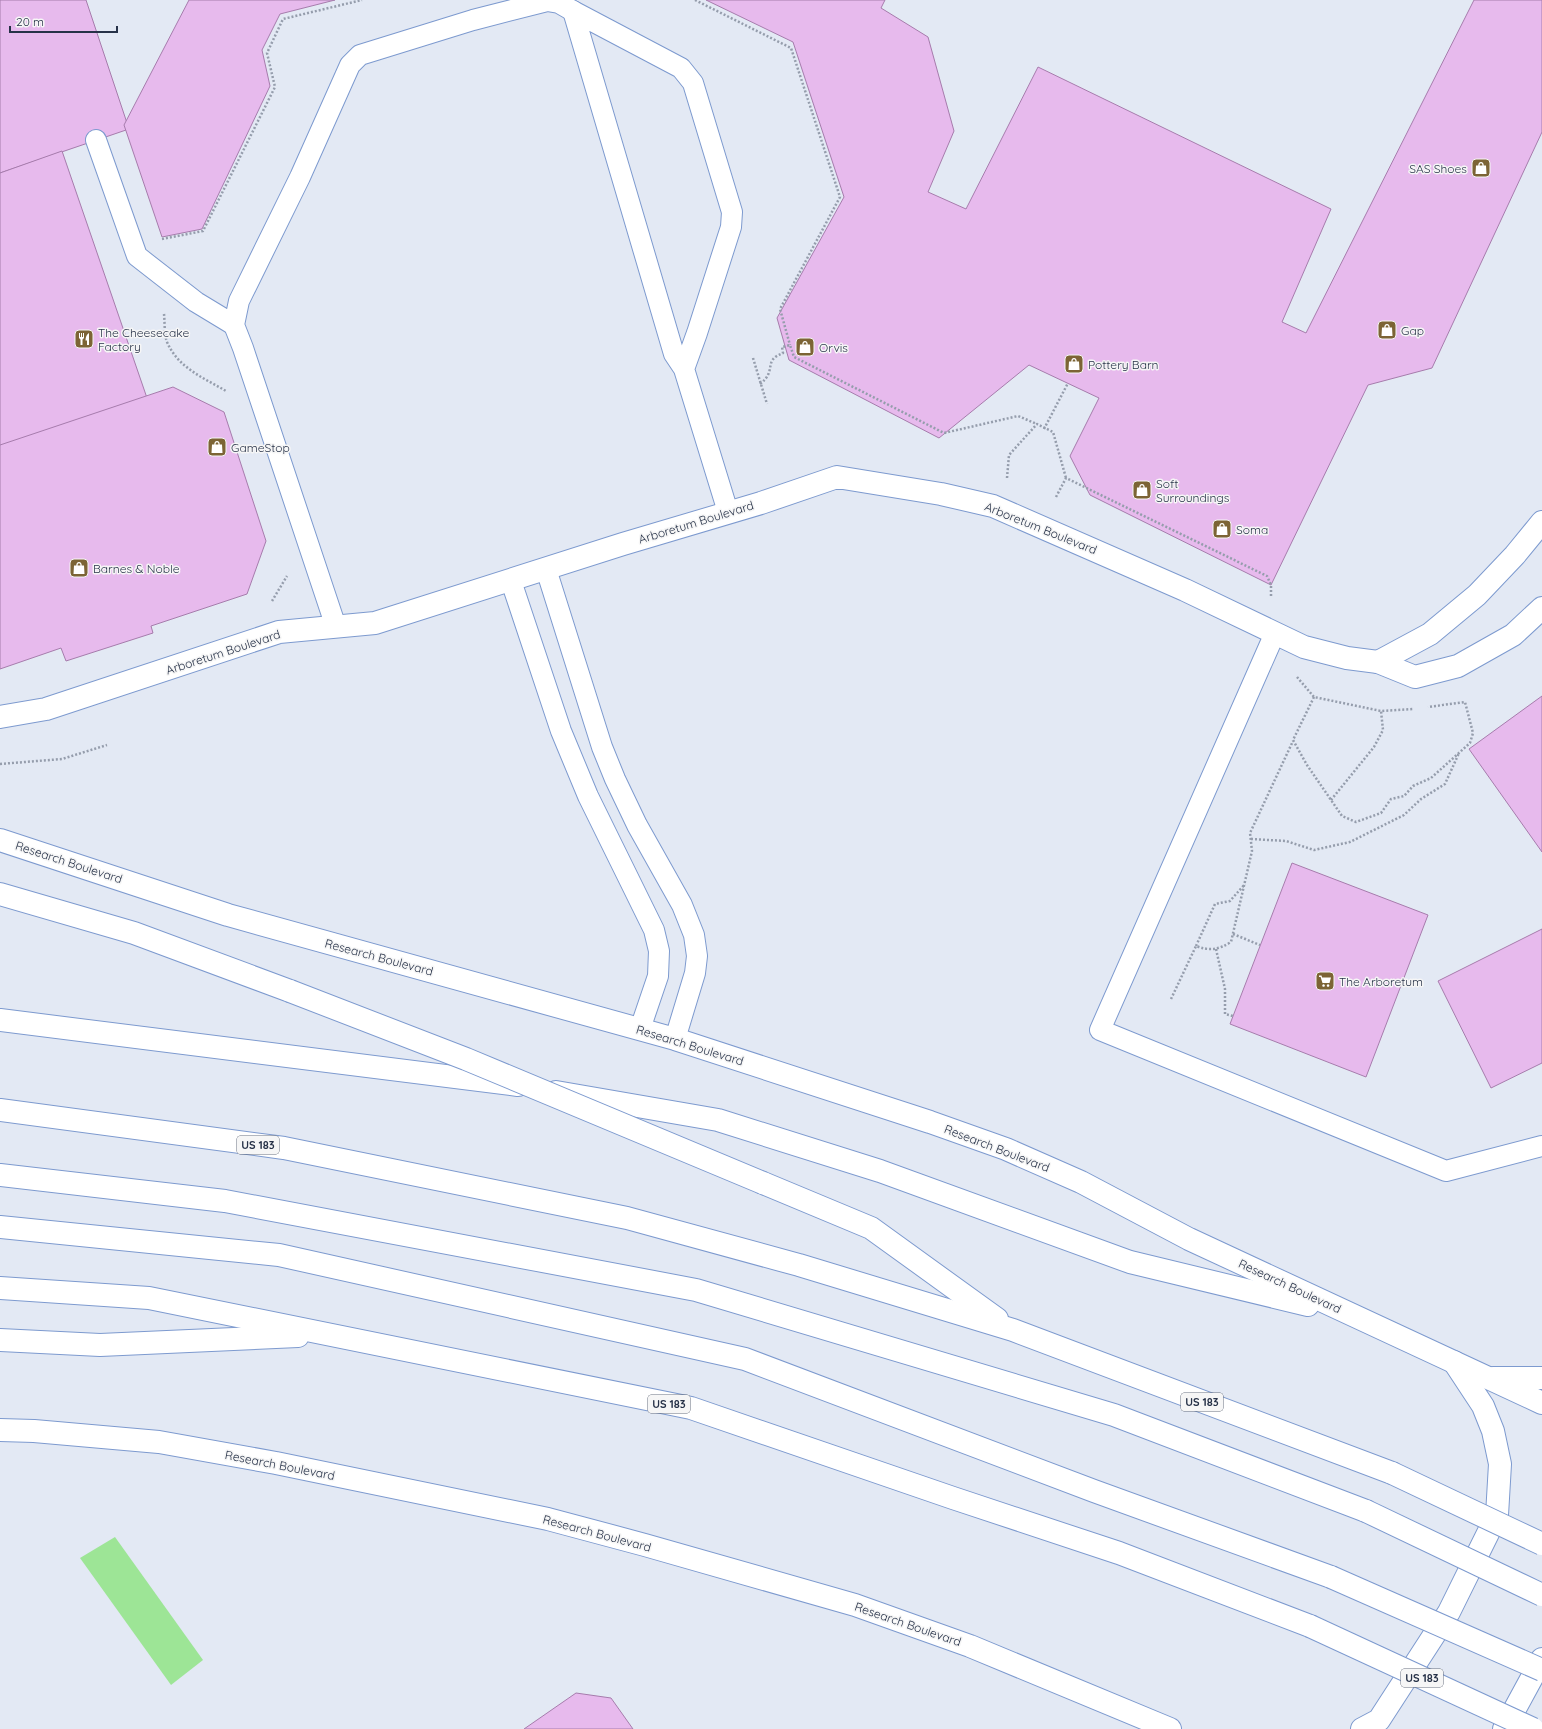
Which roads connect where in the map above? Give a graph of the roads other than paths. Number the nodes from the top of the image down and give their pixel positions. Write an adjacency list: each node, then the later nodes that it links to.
1 (573, 11): 3 (lane); 4 (lane); 4 (lane)
2 (96, 140): 3 (lane)
3 (234, 324): 10 (lane)
4 (684, 369): 5 (lane)
5 (728, 512): 7 (main road, Arboretum Boulevard); 11 (main road, Arboretum Boulevard)
6 (1542, 522): 12 (main road)
7 (546, 570): 8 (main road, Arboretum Boulevard); 18 (lane)
8 (511, 581): 10 (main road, Arboretum Boulevard); 17 (lane)
9 (1542, 608): 12 (main road, Arboretum Boulevard)
10 (336, 627): 13 (main road, Arboretum Boulevard)
11 (1275, 634): 12 (main road, Arboretum Boulevard); 20 (lane)
12 (1378, 662)
13 (0, 717)
14 (0, 840): 17 (main road, Research Boulevard)
15 (0, 894): 25 (main road, bridge)
16 (0, 1020): 24 (main road, Research Boulevard)
17 (640, 1029): 18 (main road, Research Boulevard)
18 (674, 1039): 24 (main road, Research Boulevard)
19 (0, 1110): 25 (main road, US 183)
20 (1542, 1146)
21 (0, 1175): 34 (main road, bridge)
22 (0, 1227): 36 (main road, bridge)
23 (0, 1288): 26 (main road, US 183)
24 (1356, 1316): 28 (main road, Research Boulevard)
25 (1013, 1330): 33 (main road, US 183, bridge)
26 (334, 1334): 27 (main road); 40 (main road, US 183, bridge)
27 (0, 1340)
28 (1454, 1362): 29 (main road, Research Boulevard); 38 (main road)
29 (1487, 1378): 30 (main road); 31 (main road, Research Boulevard)
30 (1542, 1378)
31 (1542, 1403)
32 (0, 1430): 37 (main road, Research Boulevard)
33 (1542, 1544)
34 (1542, 1595)
35 (1542, 1658): 39 (main road)
36 (1542, 1670)
37 (1170, 1729)
38 (1362, 1729)
39 (1504, 1729)
40 (1533, 1729)

